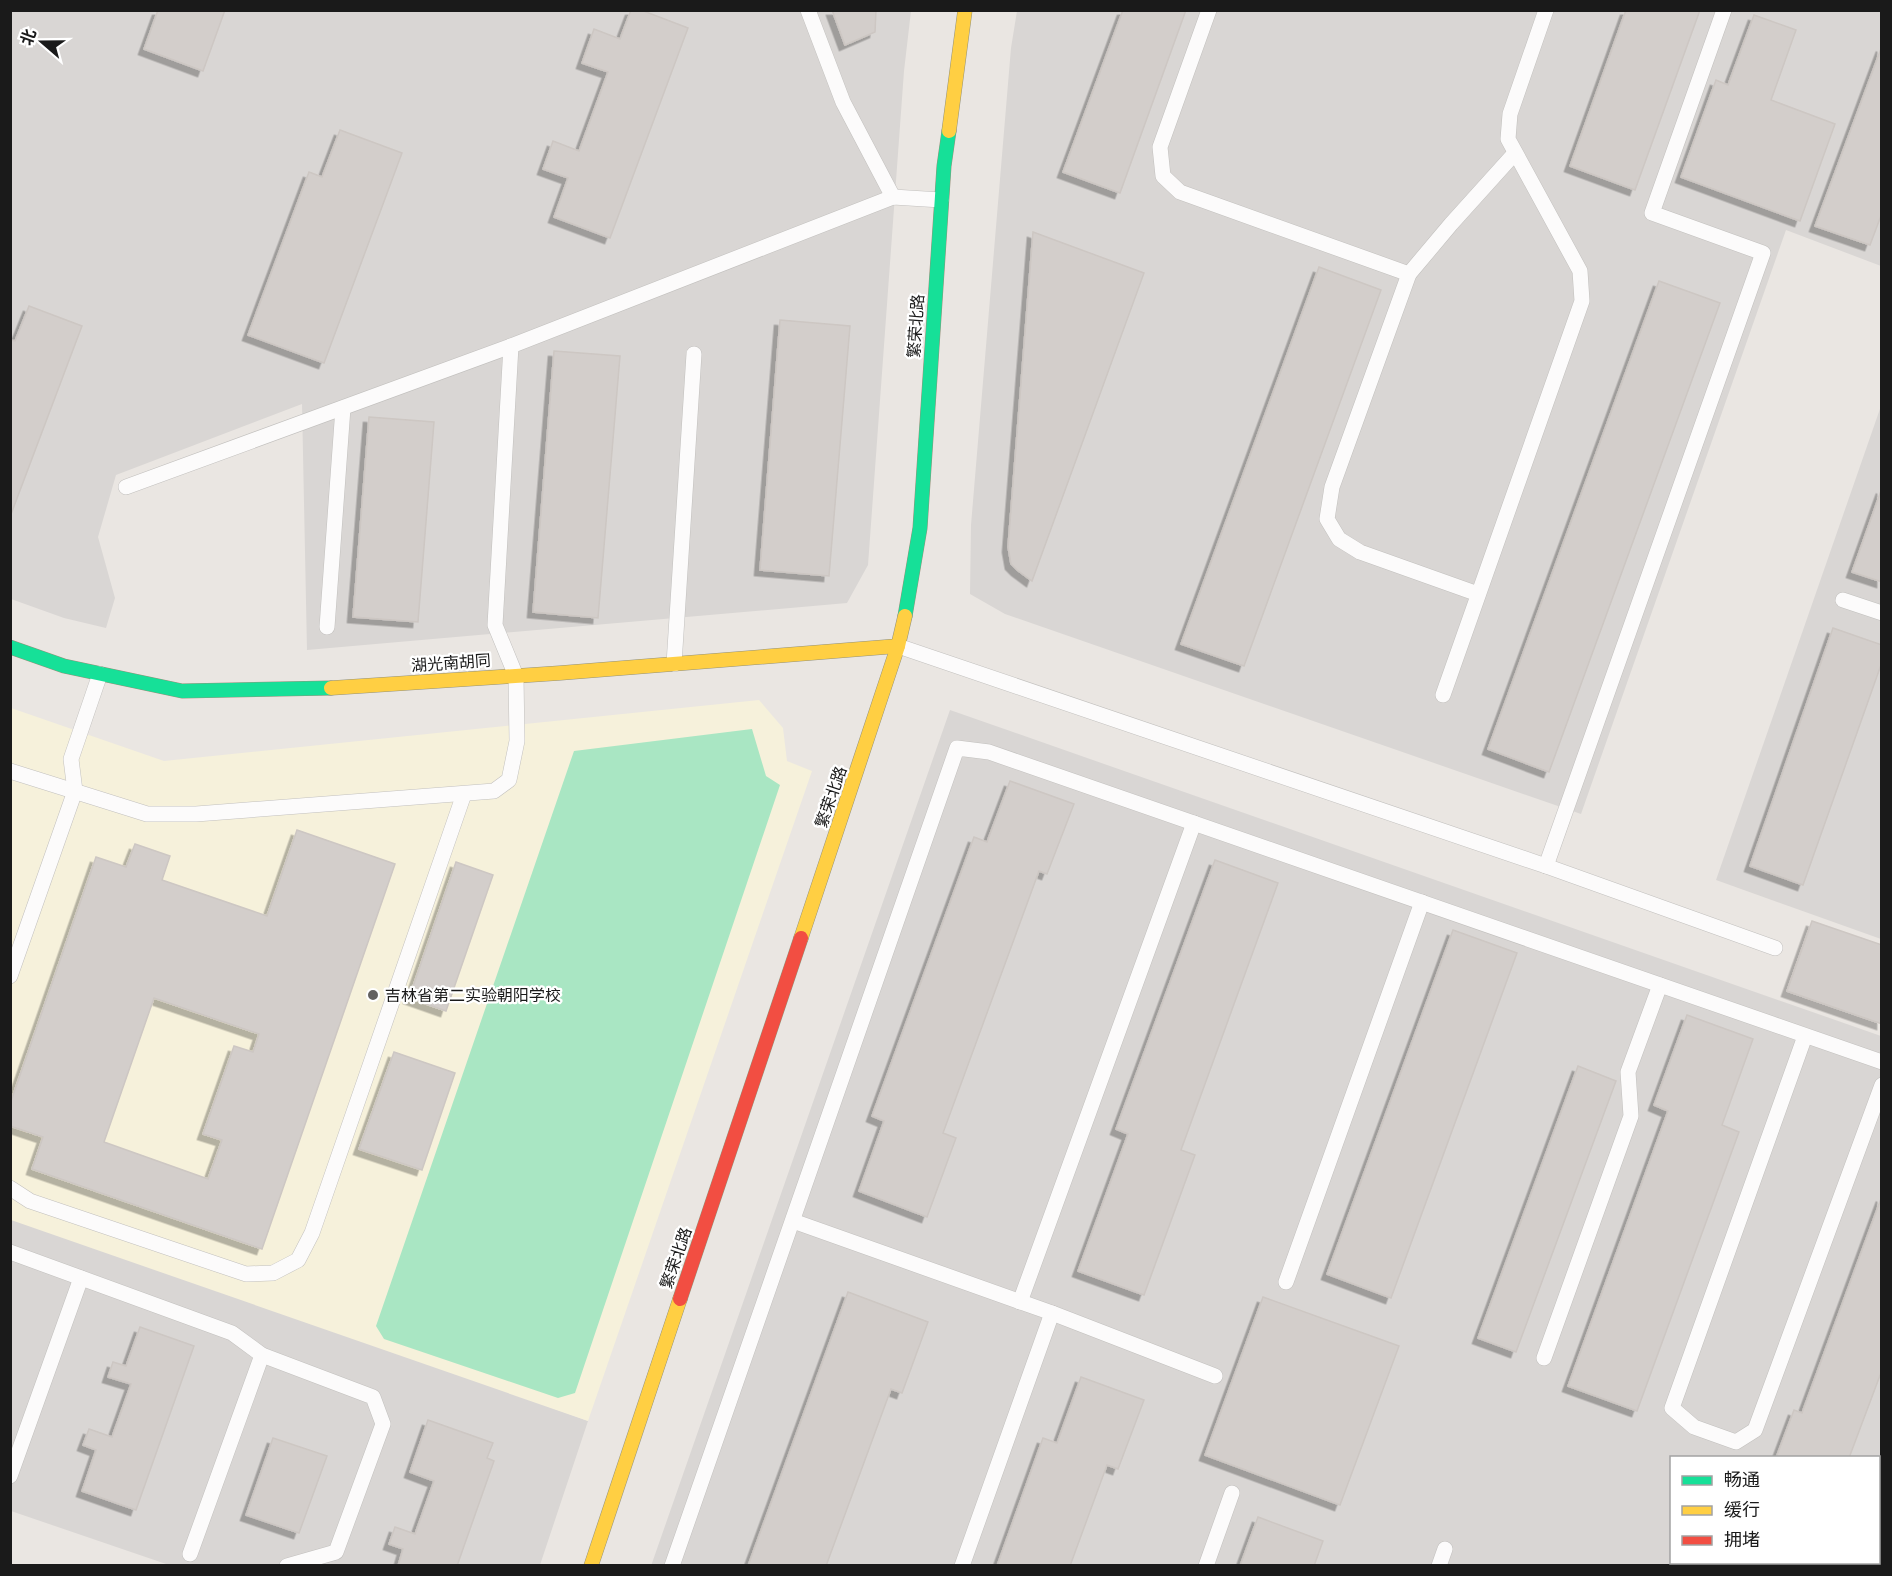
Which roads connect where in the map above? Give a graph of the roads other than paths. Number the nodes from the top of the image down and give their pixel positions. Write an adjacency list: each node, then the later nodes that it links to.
1 (808, 10): 7 (lane)
2 (965, 10): 8 (street, 繁荣北路)
3 (1209, 10): 9 (lane)
4 (1546, 10): 6 (lane)
5 (1724, 10): 28 (lane)
6 (1515, 153): 9 (lane); 14 (lane)
7 (893, 197): 8 (lane); 10 (lane)
8 (941, 200): 18 (street, 繁荣北路)
9 (1409, 274): 14 (lane)
10 (512, 346): 12 (lane); 22 (lane)
11 (694, 354): 20 (lane)
12 (344, 408): 13 (lane); 17 (lane)
13 (126, 487)
14 (1478, 594): 23 (lane)
15 (1843, 600): 16 (lane)
16 (1881, 613)
17 (327, 627)
18 (898, 646): 20 (street, 湖光南胡同); 28 (lane); 51 (street, 繁荣北路)
19 (10, 647): 21 (street, 湖光南胡同)
20 (674, 664): 22 (street, 湖光南胡同)
21 (100, 674): 22 (street, 湖光南胡同); 25 (lane)
22 (516, 676): 26 (lane)
23 (1443, 695)
24 (10, 771): 25 (lane)
25 (75, 792): 26 (lane); 31 (lane)
26 (464, 794): 36 (lane)
27 (1194, 823): 29 (lane); 37 (lane); 41 (lane)
28 (1546, 866): 30 (lane)
29 (1422, 903): 32 (lane); 40 (lane)
30 (1775, 948)
31 (10, 976)
32 (1660, 985): 33 (lane); 44 (lane)
33 (1805, 1036): 34 (lane); 35 (lane)
34 (1881, 1062)
35 (1881, 1085)
36 (10, 1188)
37 (793, 1221): 41 (lane); 52 (lane)
38 (10, 1252): 39 (lane)
39 (81, 1278): 43 (lane); 46 (lane)
40 (1286, 1282)
41 (1020, 1302): 42 (lane)
42 (1052, 1313): 45 (lane); 53 (lane)
43 (262, 1355): 49 (lane); 50 (lane)
44 (1544, 1358)
45 (1215, 1376)
46 (10, 1476)
47 (1232, 1493): 54 (lane)
48 (1444, 1549): 55 (lane)
49 (190, 1554)
50 (287, 1566)
51 (591, 1566)
52 (672, 1566)
53 (962, 1566)
54 (1206, 1566)
55 (1439, 1566)

